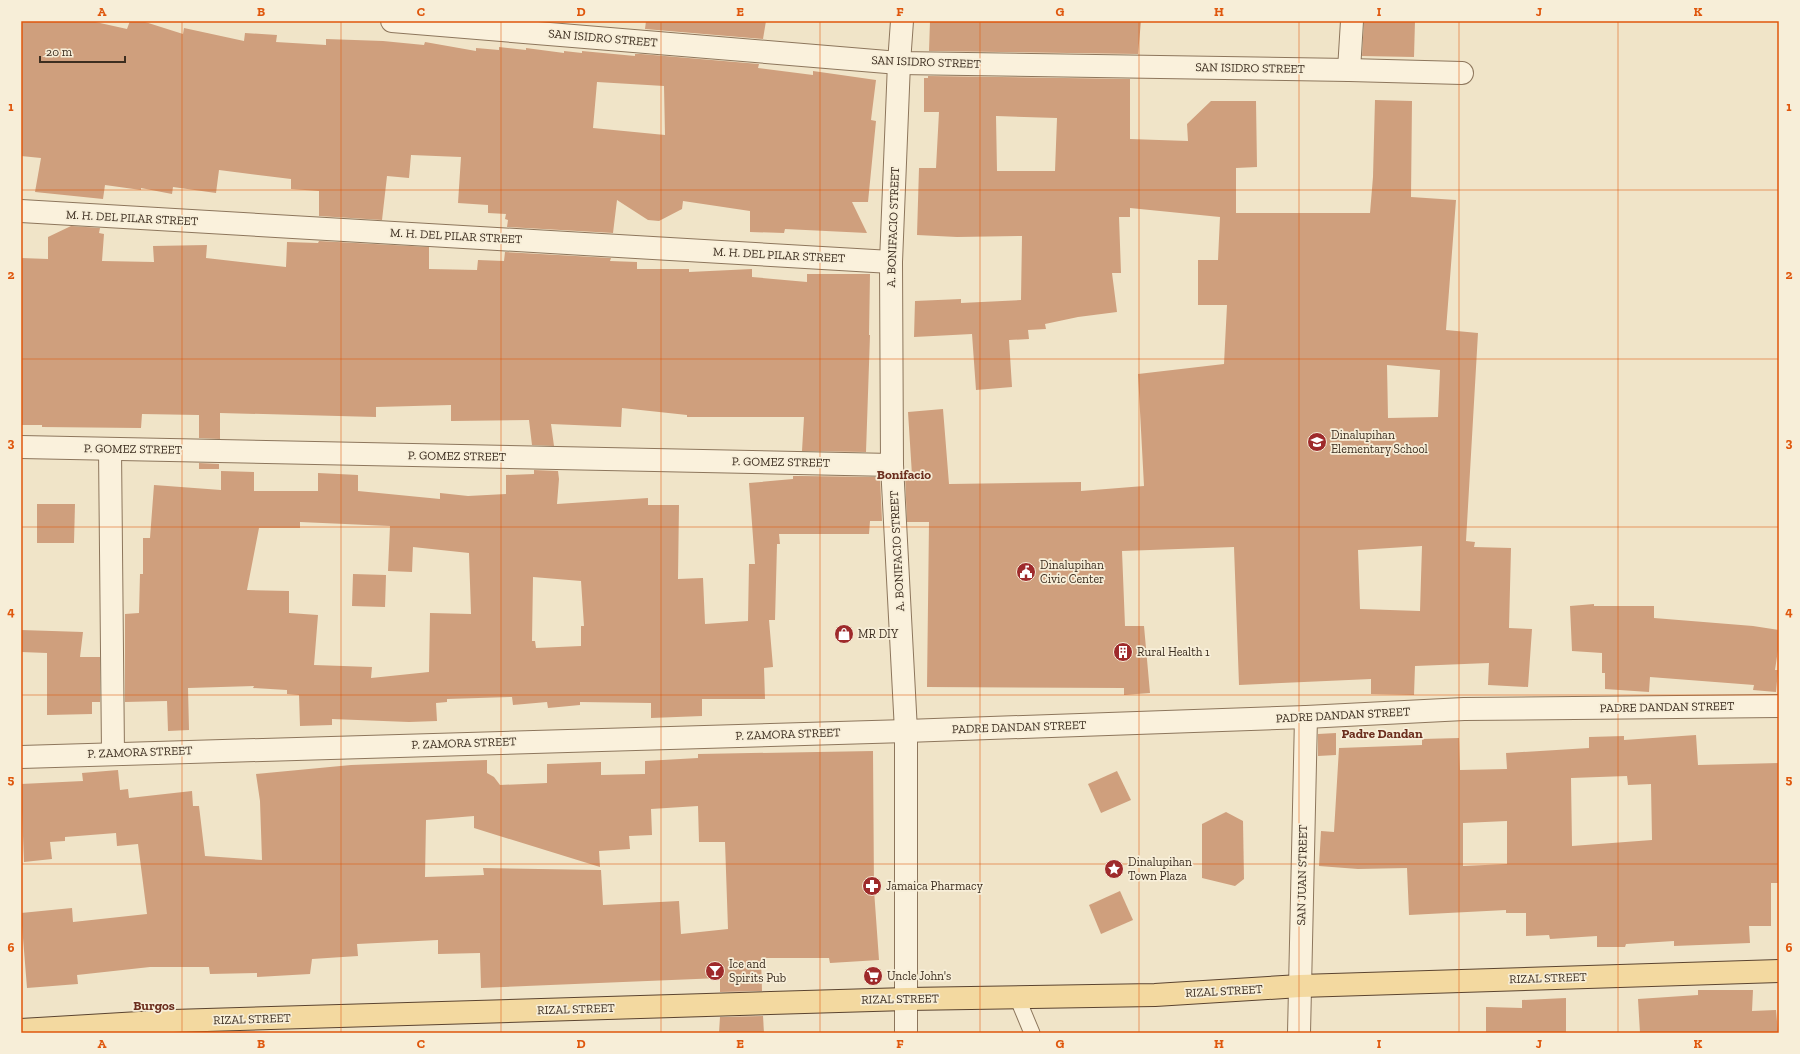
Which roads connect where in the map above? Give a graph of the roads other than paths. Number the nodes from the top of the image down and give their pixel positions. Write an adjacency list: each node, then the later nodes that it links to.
1 (392, 21): 4 (street, SAN ISIDRO STREET)
2 (902, 21): 4 (street, A. BONIFACIO STREET)
3 (1352, 21): 5 (street)
4 (899, 63): 5 (street, SAN ISIDRO STREET); 8 (street, A. BONIFACIO STREET)
5 (1349, 70): 6 (street, SAN ISIDRO STREET)
6 (1462, 73)
7 (21, 211): 8 (street, M. H. DEL PILAR STREET)
8 (890, 262): 11 (street, A. BONIFACIO STREET)
9 (21, 447): 10 (street, P. GOMEZ STREET)
10 (110, 449): 11 (street, P. GOMEZ STREET); 15 (street)
11 (892, 465): 14 (street, A. BONIFACIO STREET)
12 (1779, 706): 13 (street, PADRE DANDAN STREET)
13 (1306, 717): 14 (street, PADRE DANDAN STREET); 18 (street, SAN JUAN STREET)
14 (906, 731): 15 (street, P. ZAMORA STREET); 20 (street, A. BONIFACIO STREET)
15 (113, 753): 16 (street, P. ZAMORA STREET)
16 (21, 757)
17 (1779, 971): 18 (main road, RIZAL STREET)
18 (1300, 986): 19 (main road, RIZAL STREET); 25 (street, SAN JUAN STREET)
19 (1018, 997): 20 (main road, RIZAL STREET); 24 (lane)
20 (907, 999): 21 (main road, RIZAL STREET); 23 (street, A. BONIFACIO STREET)
21 (172, 1027): 22 (main road, RIZAL STREET)
22 (21, 1030)
23 (906, 1033)
24 (1032, 1033)
25 (1299, 1033)

